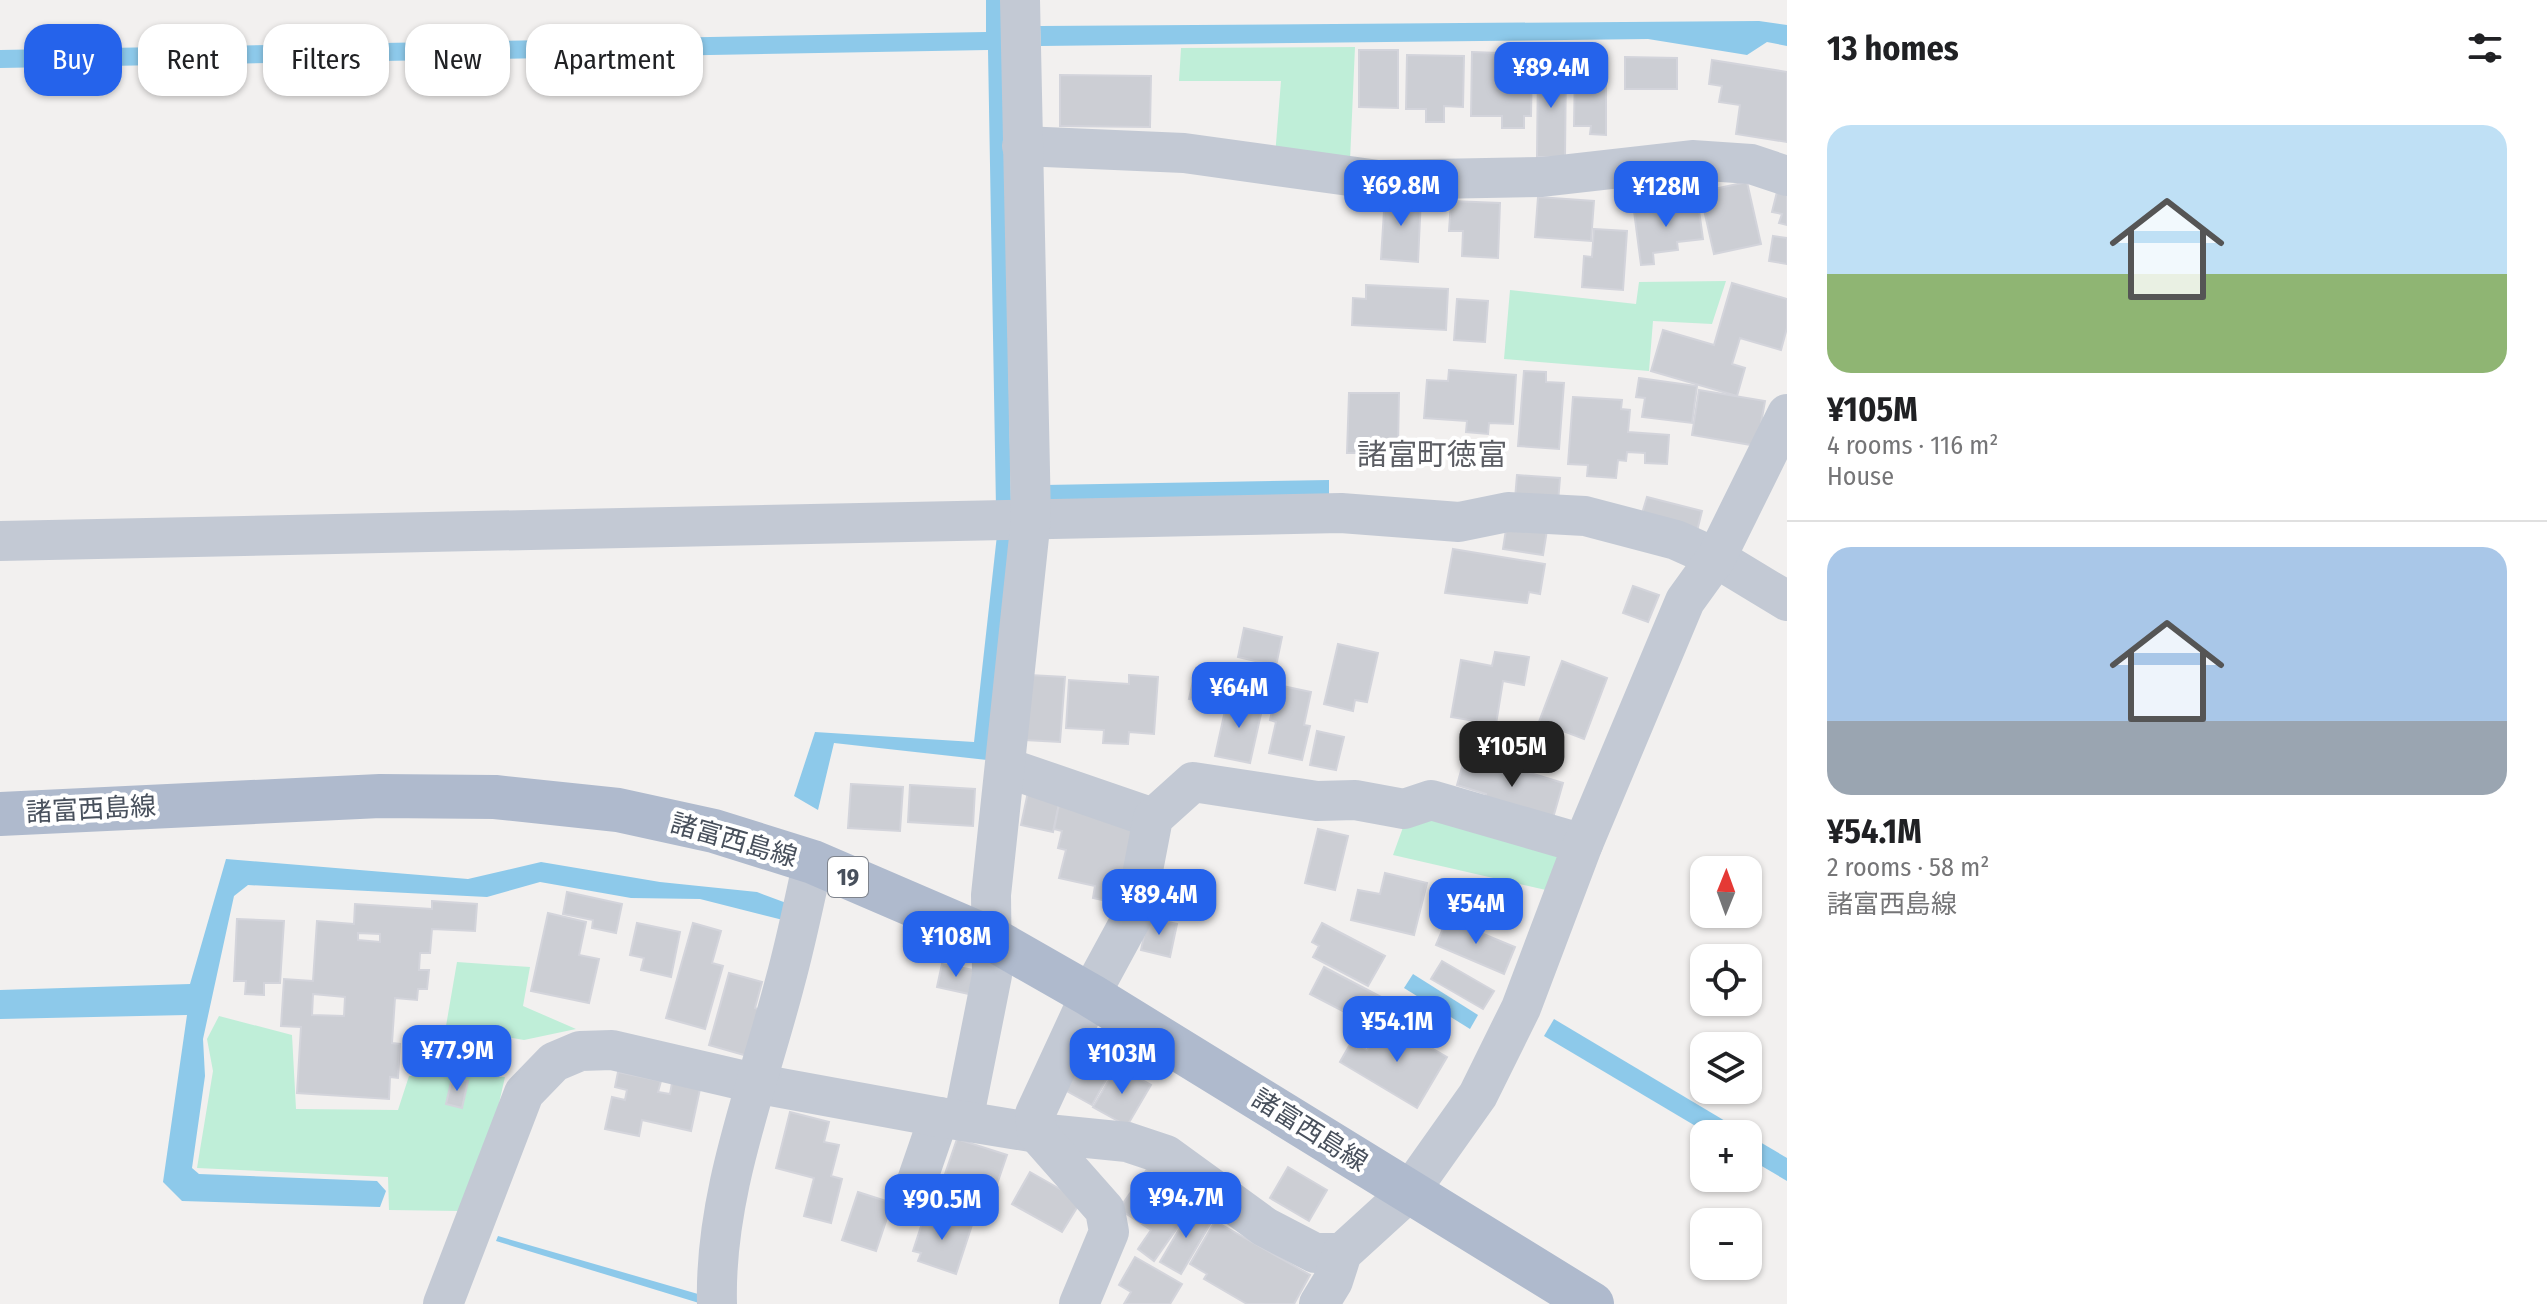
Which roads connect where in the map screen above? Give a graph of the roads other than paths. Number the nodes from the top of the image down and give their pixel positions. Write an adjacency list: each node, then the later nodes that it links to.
1 (1020, 0): 2 (street)
2 (1022, 146): 3 (street); 5 (street)
3 (1787, 176)
4 (1787, 414): 7 (street)
5 (1031, 518): 6 (street); 7 (street); 9 (street)
6 (0, 541)
7 (1716, 558): 8 (street); 12 (street)
8 (1787, 601)
9 (1005, 767): 11 (street); 14 (street)
10 (0, 814): 13 (main road, 諸富西島線 / 19)
11 (1153, 818): 12 (street); 15 (street)
12 (1583, 844): 19 (street)
13 (813, 862): 14 (main road, 諸富西島線 / 19); 16 (street)
14 (992, 939): 15 (main road, 諸富西島線 / 19); 17 (street)
15 (1090, 995): 18 (street); 19 (main road, 諸富西島線 / 19)
16 (754, 1083): 17 (street); 22 (street); 23 (street)
17 (951, 1119): 18 (street); 20 (street)
18 (1037, 1133): 21 (street); 24 (street)
19 (1410, 1191): 21 (street); 26 (main road, 諸富西島線 / 19)
20 (911, 1198)
21 (1342, 1253): 25 (street)
22 (443, 1304)
23 (717, 1304)
24 (1079, 1304)
25 (1319, 1304)
26 (1592, 1304)

